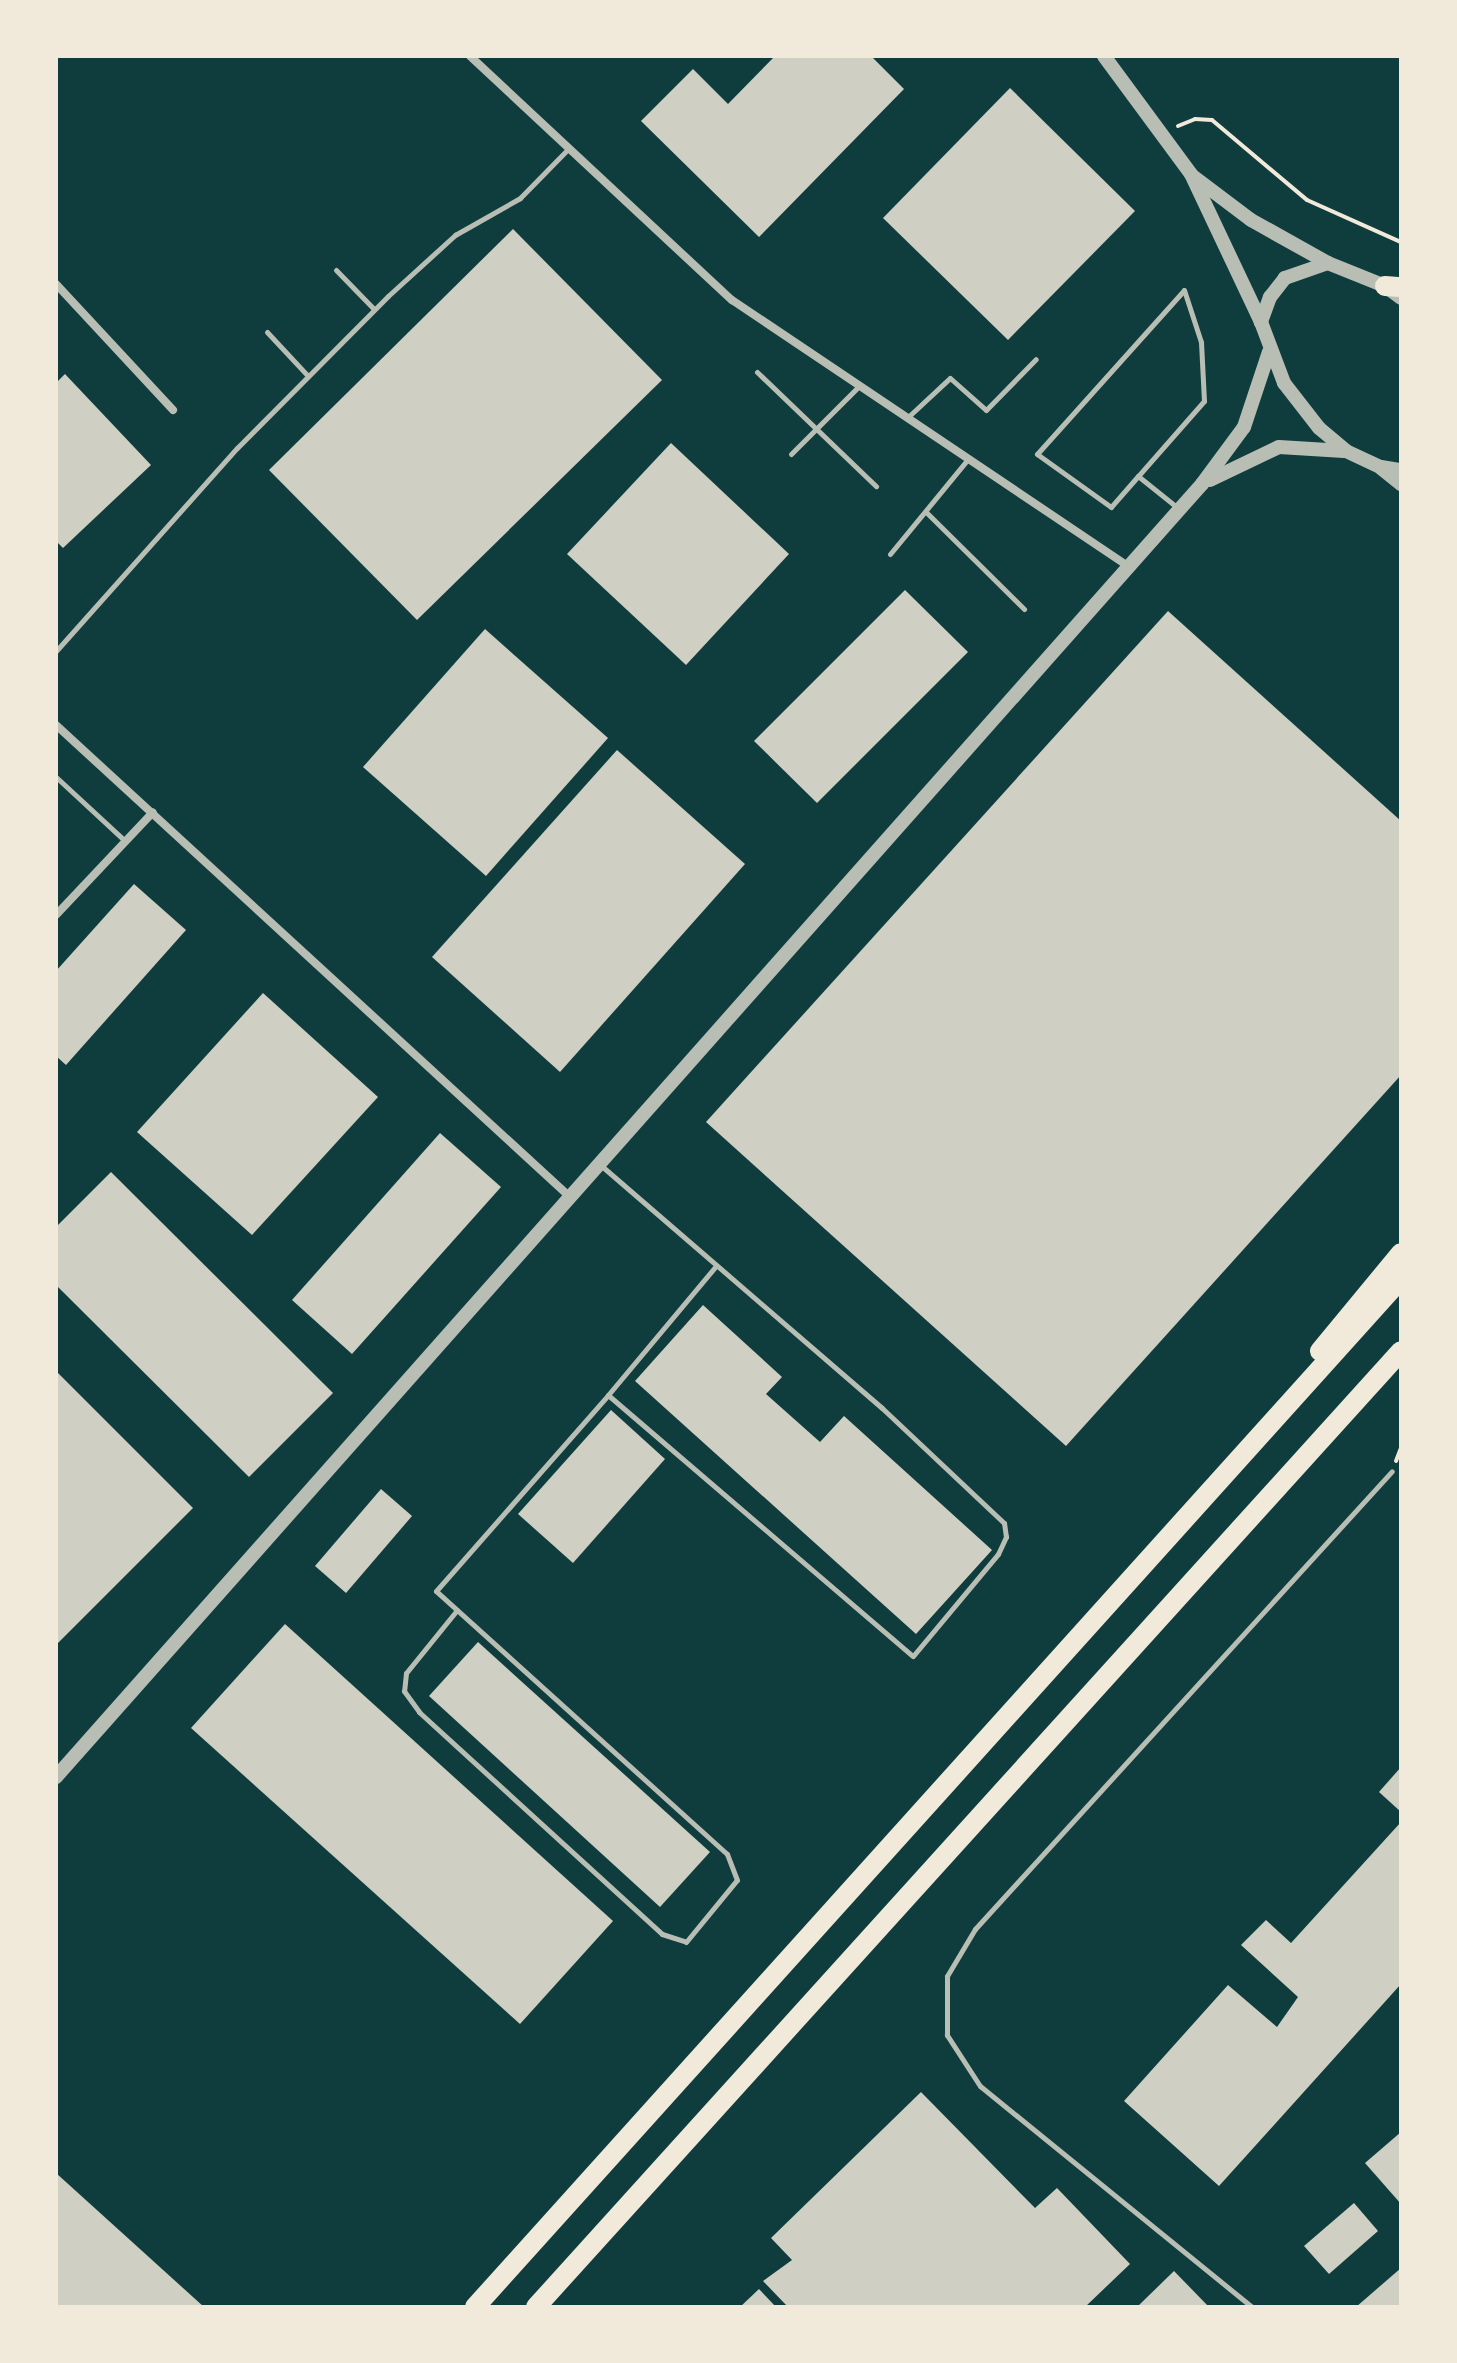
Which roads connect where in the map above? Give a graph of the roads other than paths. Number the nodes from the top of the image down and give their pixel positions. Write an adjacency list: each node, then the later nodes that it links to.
1 (470, 56): 3 (street)
2 (1104, 56): 4 (street)
3 (568, 149): 9 (lane); 16 (street)
4 (1191, 174): 5 (street); 10 (street)
5 (1328, 263): 8 (street); 10 (street)
6 (336, 270): 9 (lane)
7 (56, 284): 17 (street)
8 (1396, 290)
9 (374, 309): 15 (lane)
10 (1261, 322): 12 (street)
11 (267, 332): 15 (lane)
12 (1269, 352): 20 (street); 26 (street)
13 (1036, 359): 18 (lane)
14 (757, 372): 19 (lane)
15 (308, 376): 34 (lane)
16 (860, 385): 18 (street); 19 (lane)
17 (173, 410)
18 (908, 417): 22 (street)
19 (817, 428): 21 (lane); 28 (lane)
20 (1346, 451): 23 (street); 26 (street)
21 (791, 454)
22 (969, 458): 30 (lane); 32 (street)
23 (1381, 467): 24 (street); 27 (street)
24 (1401, 470)
25 (1138, 476): 25 (lane); 29 (lane)
26 (1202, 484): 29 (street)
27 (1401, 484)
28 (876, 486)
29 (1179, 508): 32 (street)
30 (926, 512): 31 (lane); 33 (lane)
31 (890, 554)
32 (1127, 565): 40 (street)
33 (1024, 609)
34 (56, 651)
35 (56, 725): 37 (street)
36 (56, 777): 38 (lane)
37 (153, 812): 38 (street); 41 (street)
38 (125, 841): 39 (street)
39 (56, 915)
40 (599, 1163): 41 (street); 43 (lane)
41 (569, 1196): 50 (street)
42 (1401, 1253): 47 (highway)
43 (716, 1266): 46 (lane); 46 (lane)
44 (1401, 1279): 47 (highway)
45 (1401, 1351): 52 (highway)
46 (608, 1395): 49 (lane)
47 (1228, 1471): 51 (highway)
48 (1392, 1471): 53 (lane)
49 (457, 1610): 49 (lane)
50 (56, 1777)
51 (475, 2307)
52 (536, 2307)
53 (1252, 2307)

